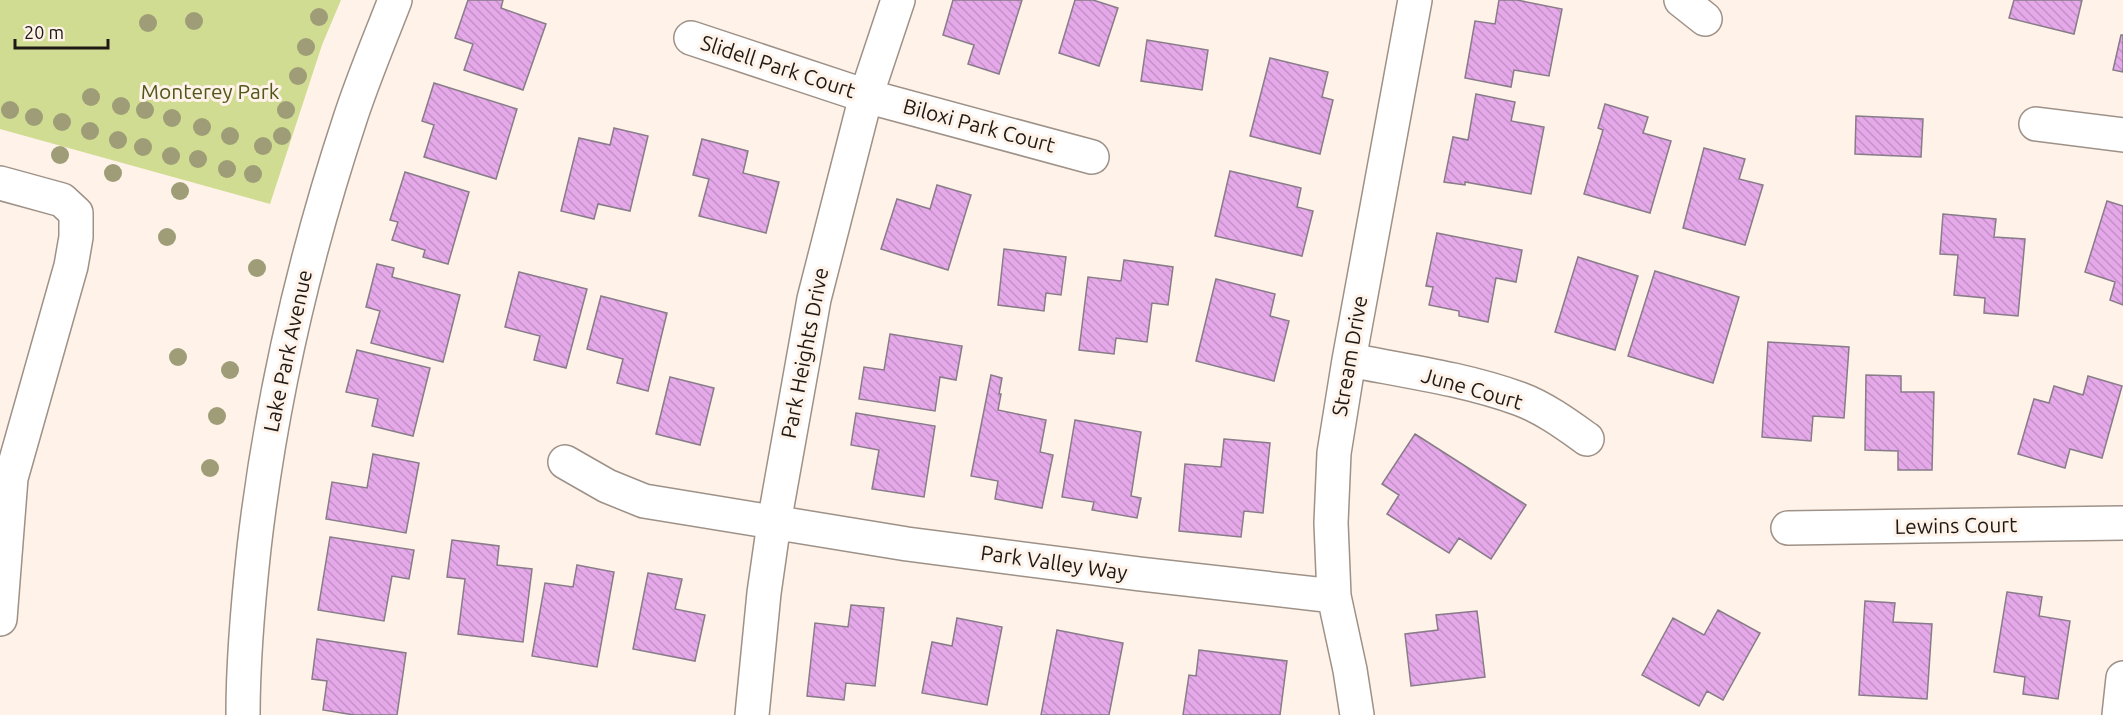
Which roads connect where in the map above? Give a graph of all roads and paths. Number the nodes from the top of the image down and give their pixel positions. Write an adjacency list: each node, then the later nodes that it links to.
1 (395, 0): 19 (street, Lake Park Avenue)
2 (898, 0): 5 (street, Park Heights Drive)
3 (1415, 0): 10 (street, Stream Drive)
4 (691, 38): 5 (street, Slidell Park Court)
5 (866, 96): 8 (street, Biloxi Park Court); 13 (street, Park Heights Drive)
6 (2036, 124): 7 (street)
7 (2123, 135)
8 (1092, 156)
9 (0, 183): 17 (street)
10 (1349, 360): 11 (street, June Court); 16 (street, Stream Drive)
11 (1587, 439)
12 (565, 462): 13 (street, Park Valley Way)
13 (774, 523): 16 (street, Park Valley Way); 20 (street, Park Heights Drive)
14 (2123, 523): 15 (street, Lewins Court)
15 (1788, 528)
16 (1334, 596): 21 (street, Stream Drive)
17 (0, 619)
18 (2123, 678): 22 (street)
19 (243, 715)
20 (752, 715)
21 (1357, 715)
22 (2119, 715)

